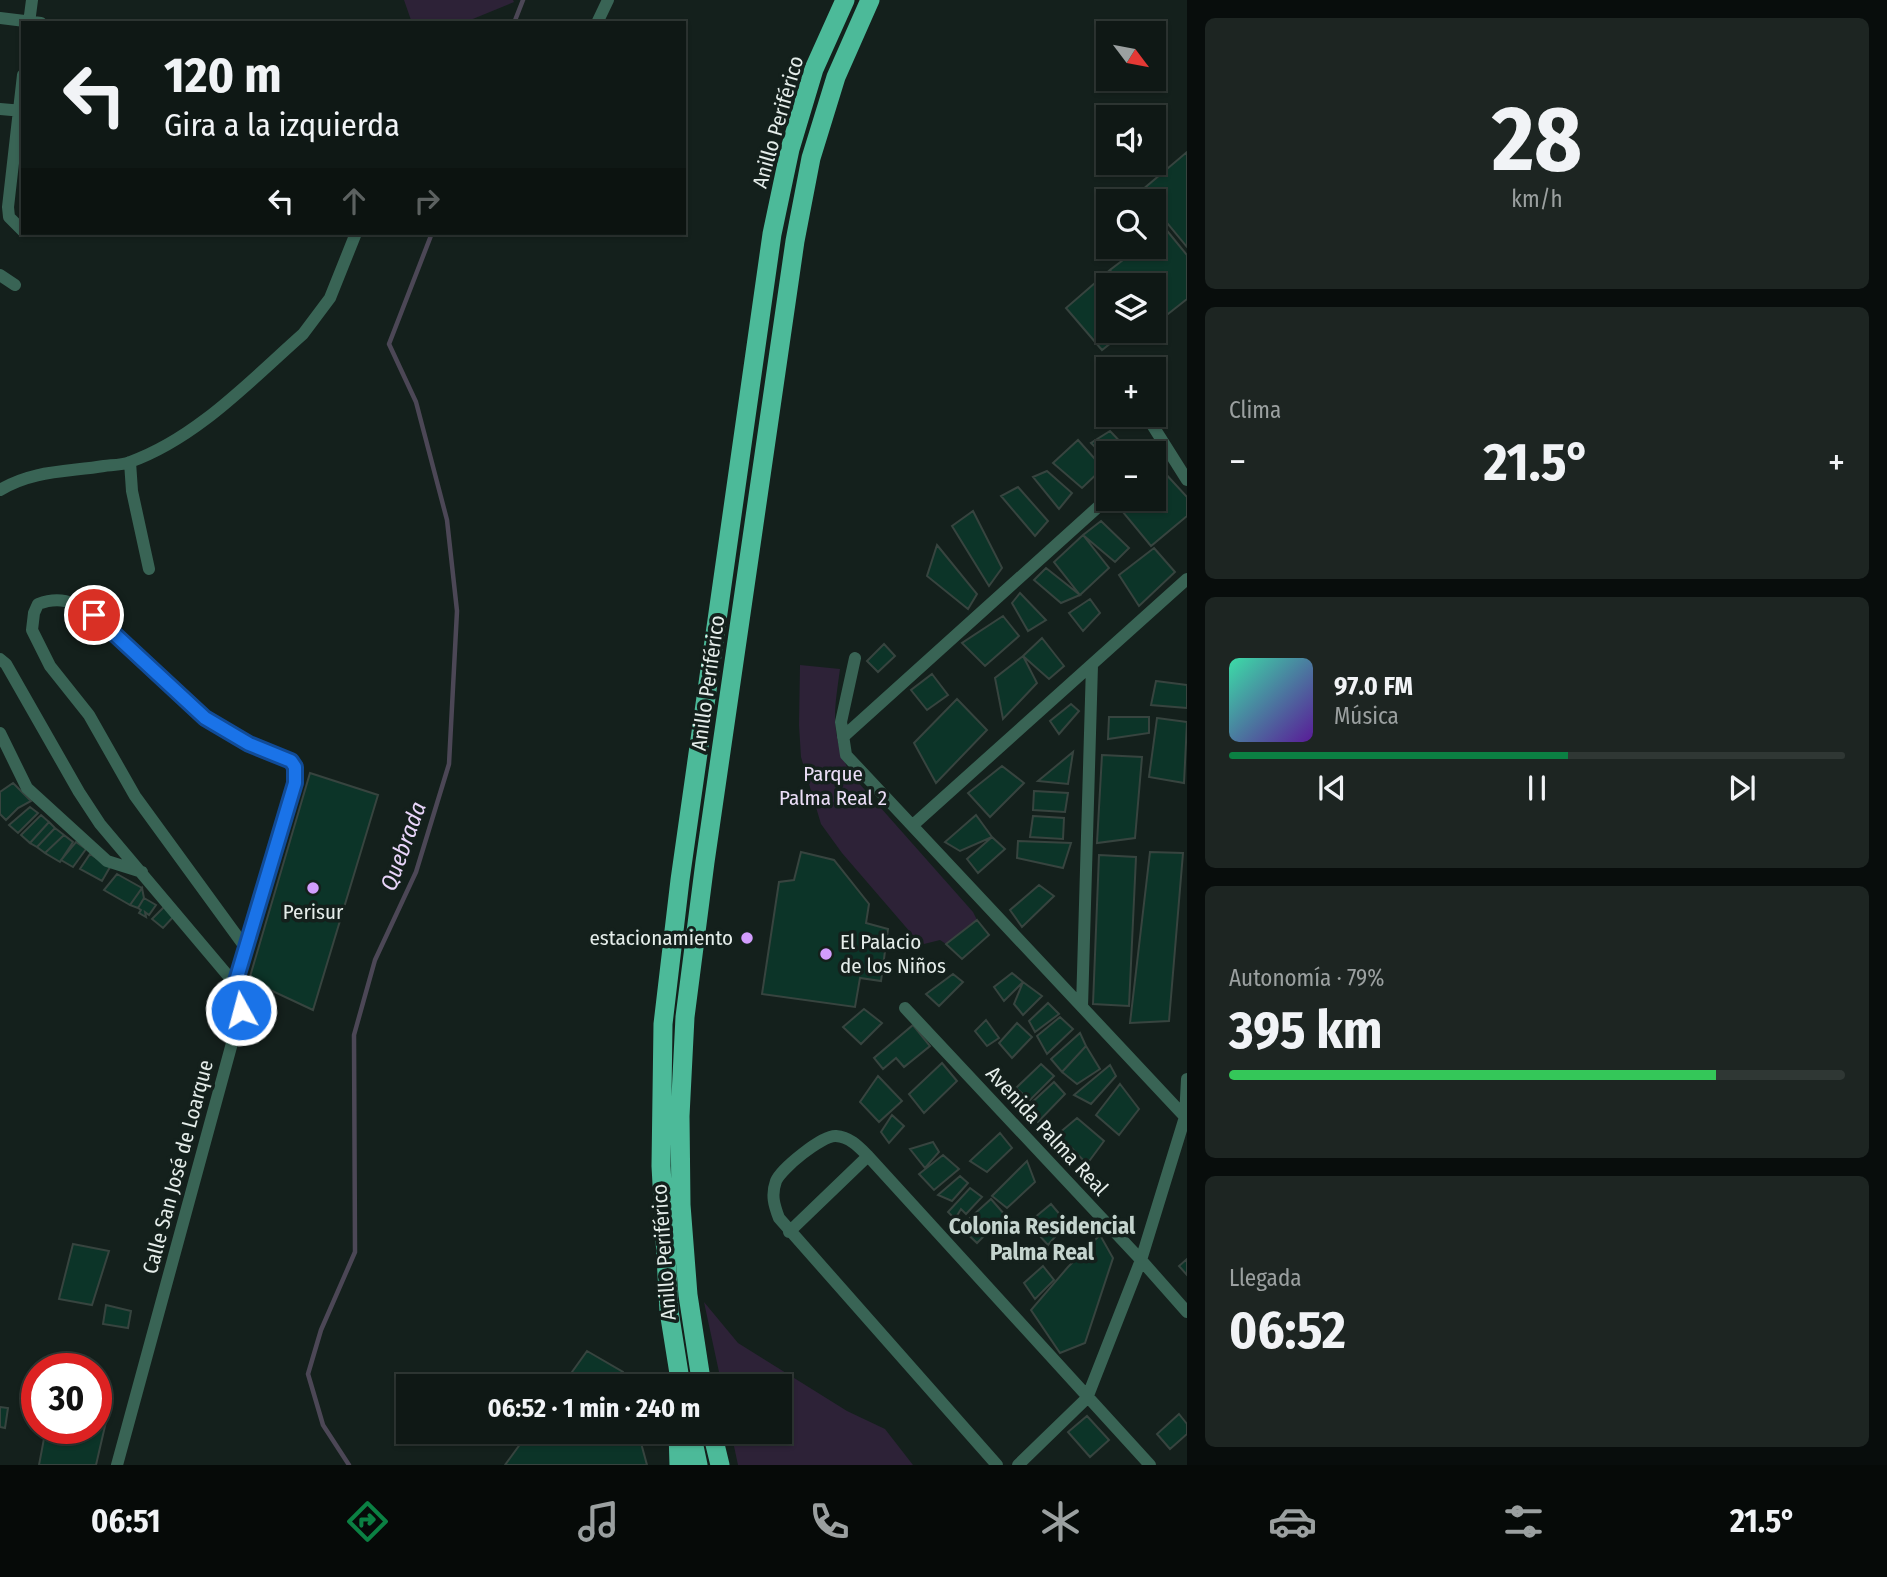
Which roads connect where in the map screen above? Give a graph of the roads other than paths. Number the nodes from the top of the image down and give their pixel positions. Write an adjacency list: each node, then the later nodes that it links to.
1 (32, 0): 7 (street)
2 (608, 0): 8 (street)
3 (845, 0): 39 (highway, Anillo Periférico)
4 (870, 0): 40 (highway, Anillo Periférico)
5 (0, 18): 6 (street)
6 (25, 21)
7 (33, 21)
8 (598, 21)
9 (0, 109): 10 (street)
10 (21, 111): 11 (street)
11 (21, 228)
12 (355, 235): 16 (street)
13 (0, 275): 14 (street)
14 (15, 285)
15 (1166, 448): 17 (street)
16 (130, 462): 18 (street); 20 (street)
17 (1187, 480)
18 (0, 490)
19 (1096, 509): 26 (street)
20 (149, 569)
21 (1187, 579): 24 (street)
22 (855, 658): 26 (street)
23 (0, 659): 28 (street)
24 (1092, 665): 27 (street); 31 (street)
25 (0, 733): 28 (street)
26 (843, 737): 27 (street)
27 (913, 825): 31 (street)
28 (142, 872): 30 (street)
29 (246, 947): 29 (street); 30 (street)
30 (235, 984): 45 (street, Calle San José de Loarque)
31 (1082, 1007): 34 (street)
32 (905, 1008): 37 (street, Avenida Palma Real)
33 (1187, 1079): 34 (street)
34 (1186, 1118): 37 (street)
35 (868, 1156): 36 (street); 36 (street); 41 (street)
36 (789, 1232): 49 (street)
37 (1141, 1260): 38 (street, Avenida Palma Real); 41 (street)
38 (1187, 1312)
39 (679, 1374)
40 (700, 1374)
41 (1087, 1398): 50 (street); 51 (street)
42 (678, 1444): 46 (highway)
43 (694, 1444): 47 (highway)
44 (715, 1444): 48 (highway)
45 (117, 1465)
46 (679, 1465)
47 (698, 1465)
48 (720, 1465)
49 (997, 1465)
50 (1018, 1465)
51 (1150, 1465)

